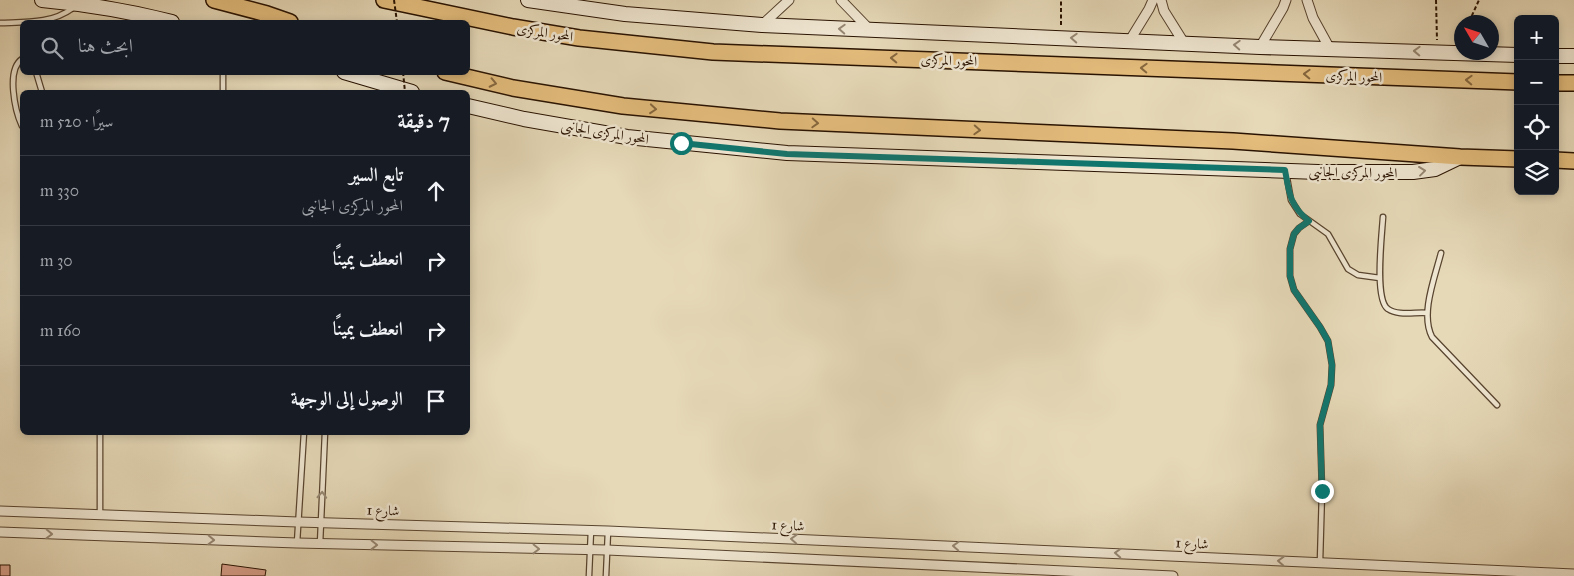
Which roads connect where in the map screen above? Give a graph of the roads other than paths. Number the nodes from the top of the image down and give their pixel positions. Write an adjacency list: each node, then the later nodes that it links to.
1 (42, 0): 11 (main road)
2 (214, 0): 14 (highway)
3 (384, 0): 31 (highway, المحور المركزى, one-way to 3)
4 (528, 0): 17 (main road)
5 (789, 0): 17 (street)
6 (841, 0): 18 (street)
7 (1153, 0): 19 (street)
8 (1161, 0): 20 (street)
9 (1286, 0): 21 (street)
10 (1307, 0): 22 (street)
11 (78, 4): 12 (lane); 13 (main road)
12 (46, 20)
13 (164, 20)
14 (284, 20)
15 (0, 23): 16 (lane)
16 (20, 24)
17 (762, 25): 18 (main road, one-way to 17)
18 (870, 30): 19 (main road, one-way to 18)
19 (1130, 40): 20 (main road)
20 (1184, 43): 21 (main road, one-way to 20)
21 (1260, 47): 22 (main road)
22 (1330, 49): 23 (main road, one-way to 22)
23 (1514, 55)
24 (1559, 56): 25 (main road)
25 (1574, 56)
26 (20, 60): 38 (lane)
27 (37, 75): 34 (lane)
28 (223, 75): 35 (lane)
29 (354, 75): 36 (main road)
30 (458, 75): 39 (highway, one-way to 39)
31 (1514, 82)
32 (1559, 82): 33 (highway)
33 (1574, 83)
34 (41, 90)
35 (223, 90)
36 (405, 90)
37 (470, 106): 43 (main road, المحور المركزى الجانبى)
38 (20, 121)
39 (1460, 157): 40 (highway); 43 (main road, المحور المركزى الجانبى, one-way to 39)
40 (1514, 159)
41 (1559, 160): 42 (highway)
42 (1574, 161)
43 (1285, 170): 45 (lane)
44 (1382, 217): 47 (lane)
45 (1309, 221): 47 (lane); 64 (lane)
46 (1440, 253): 48 (lane)
47 (1380, 278): 48 (lane)
48 (1427, 312): 49 (lane)
49 (1497, 405)
50 (100, 435): 54 (lane)
51 (304, 435): 55 (lane)
52 (325, 435): 56 (lane, one-way to 52)
53 (0, 511): 54 (street, شارع 1)
54 (100, 515): 55 (street, شارع 1)
55 (298, 522): 56 (street, شارع 1); 60 (lane)
56 (320, 522): 57 (street, شارع 1); 61 (lane)
57 (591, 530): 58 (street, شارع 1); 62 (lane)
58 (608, 531): 63 (lane); 64 (street, شارع 1, one-way to 58)
59 (0, 532): 60 (street, one-way to 60)
60 (297, 543): 61 (street)
61 (320, 544): 62 (street, one-way to 62)
62 (590, 550): 63 (street); 66 (lane)
63 (607, 550): 67 (lane); 68 (street)
64 (1320, 562): 65 (street, شارع 1)
65 (1574, 574)
66 (589, 576)
67 (606, 576)
68 (1173, 576)

